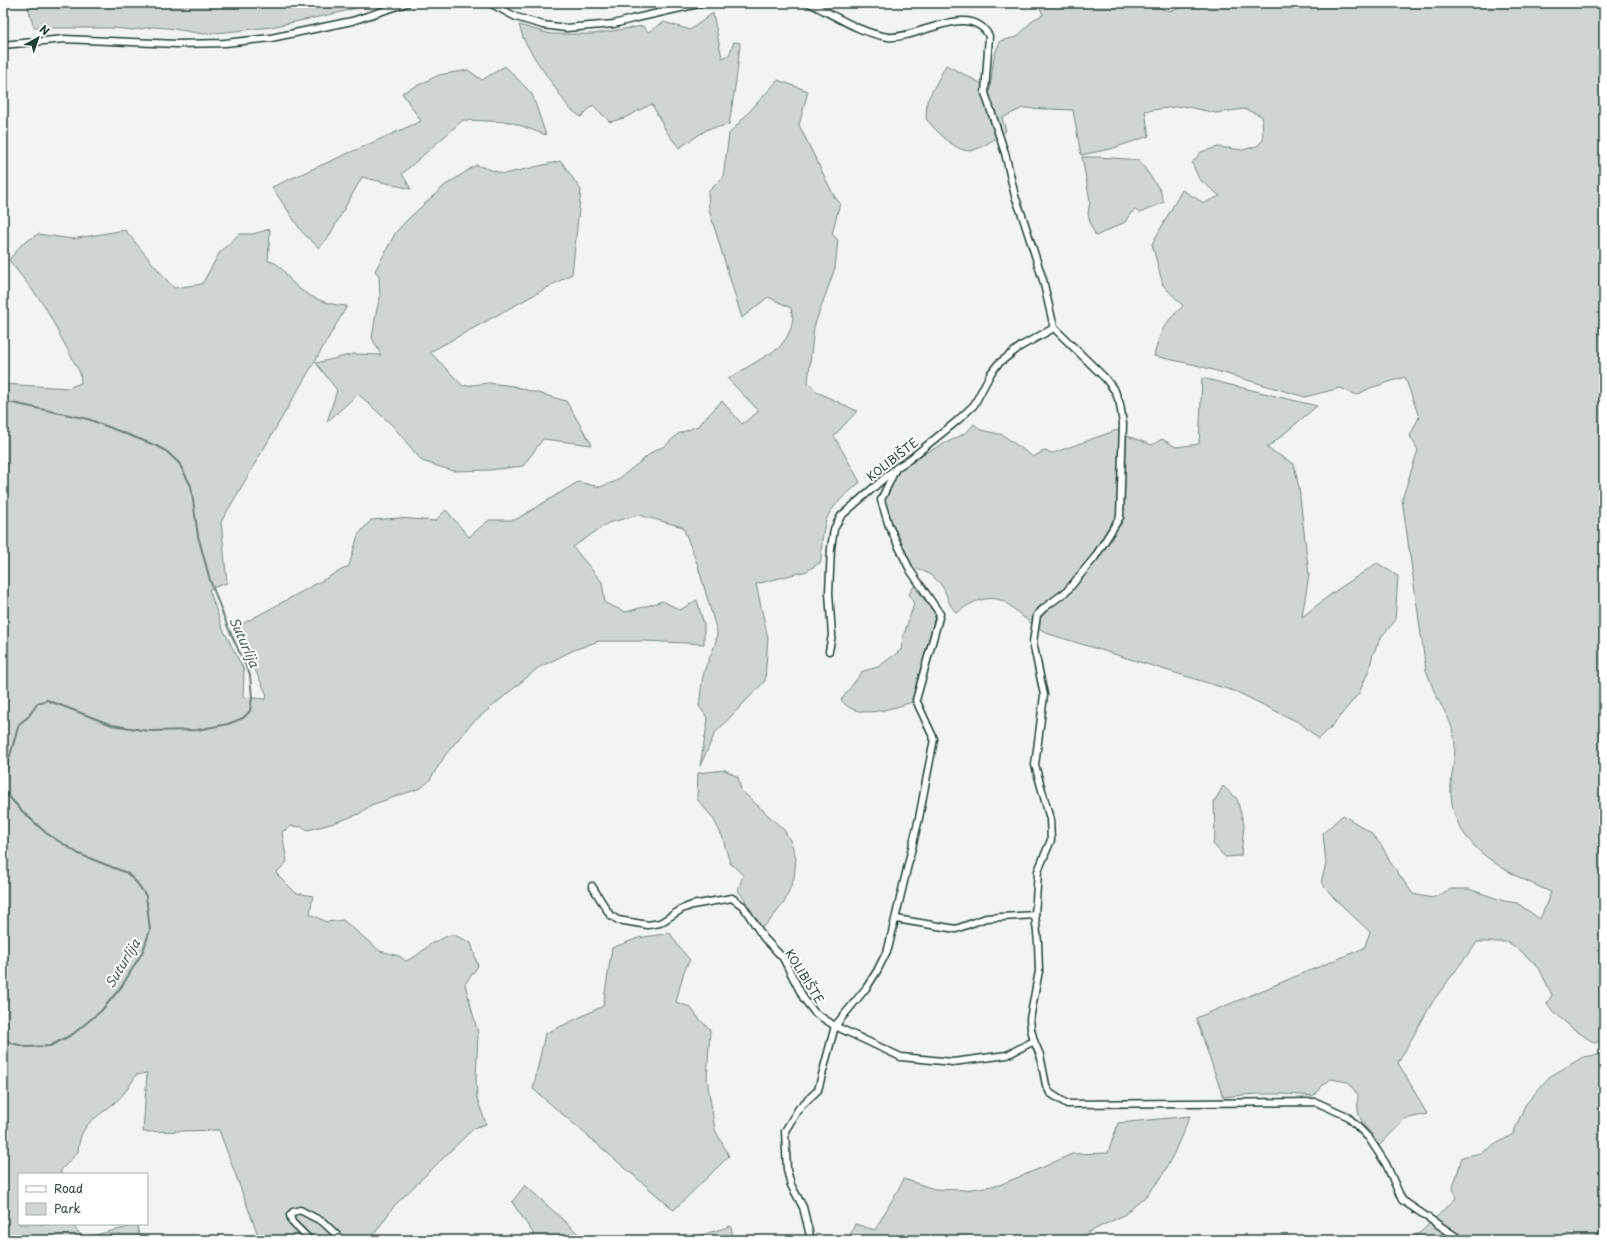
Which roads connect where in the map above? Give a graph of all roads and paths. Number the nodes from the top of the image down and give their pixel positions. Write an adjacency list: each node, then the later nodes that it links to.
1 (407, 3): 5 (street)
2 (490, 3): 3 (street)
3 (703, 3)
4 (809, 3): 6 (street)
5 (3, 45)
6 (1054, 328): 7 (street, KOLIBIŠTE); 10 (street)
7 (896, 468): 8 (street, KOLIBIŠTE); 11 (street)
8 (829, 651)
9 (592, 886): 12 (street, KOLIBIŠTE)
10 (1035, 915): 11 (street); 13 (street)
11 (896, 919): 12 (street)
12 (835, 1026): 13 (street, KOLIBIŠTE); 16 (street)
13 (1034, 1041): 17 (street)
14 (310, 1240): 15 (street)
15 (342, 1240)
16 (811, 1240)
17 (1462, 1240)

